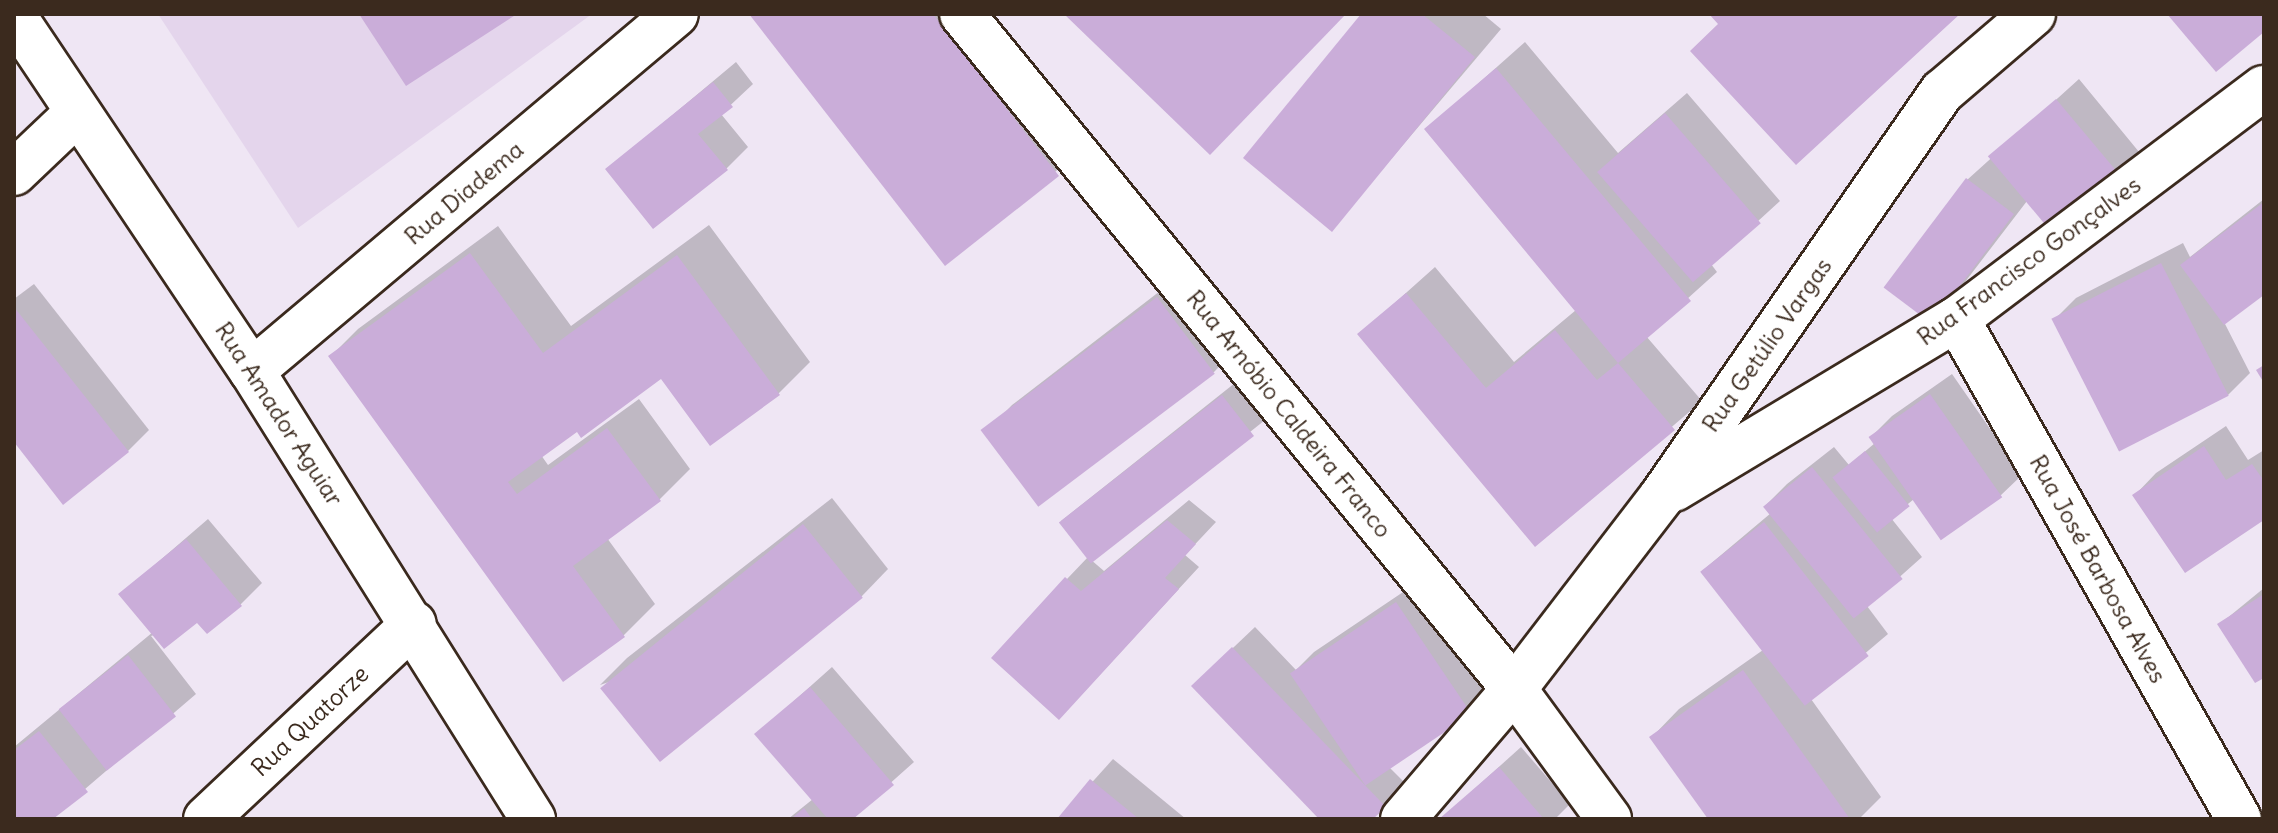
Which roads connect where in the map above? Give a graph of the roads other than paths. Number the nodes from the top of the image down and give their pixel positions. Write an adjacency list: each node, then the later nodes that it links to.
1 (676, 14): 9 (street, Rua Diadema)
2 (962, 14): 12 (street, Rua Arnóbio Caldeira Franco)
3 (2033, 14): 10 (street, Rua Getúlio Vargas)
4 (14, 16): 6 (street, Rua Amador Aguiar)
5 (2264, 88): 8 (street, Rua Francisco Gonçalves)
6 (77, 113): 7 (street); 9 (street, Rua Amador Aguiar)
7 (14, 173)
8 (1957, 319): 10 (street, Rua Francisco Gonçalves); 17 (street, Rua José Barbosa Alves)
9 (252, 371): 11 (street, Rua Amador Aguiar)
10 (1662, 496): 12 (street, Rua Getúlio Vargas)
11 (414, 624): 13 (street, Rua Quatorze); 14 (street, Rua Amador Aguiar)
12 (1514, 689): 15 (street, Rua Getúlio Vargas); 16 (street, Rua Arnóbio Caldeira Franco)
13 (206, 819)
14 (533, 819)
15 (1403, 819)
16 (1609, 819)
17 (2239, 819)

